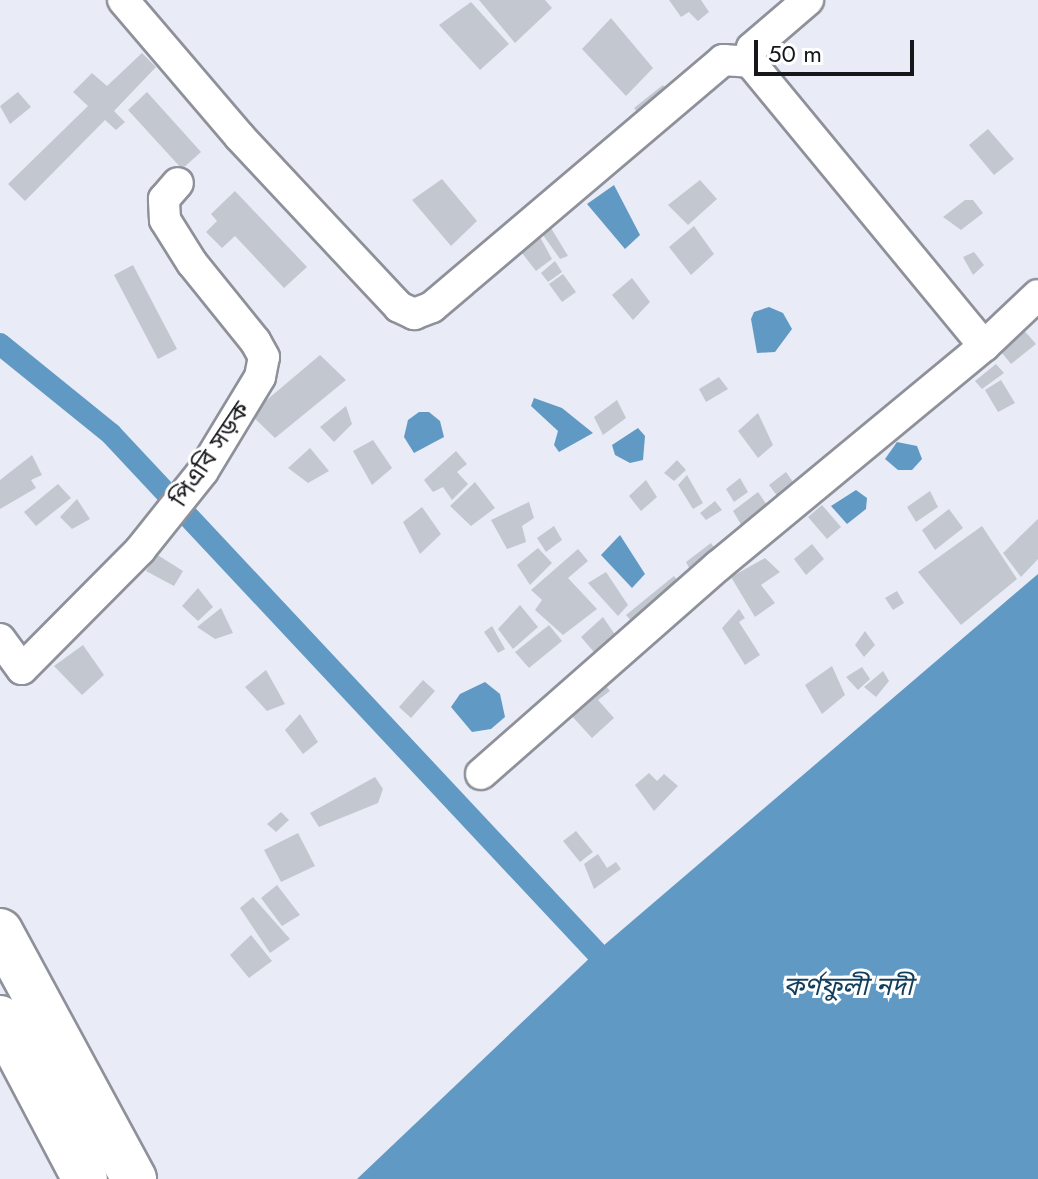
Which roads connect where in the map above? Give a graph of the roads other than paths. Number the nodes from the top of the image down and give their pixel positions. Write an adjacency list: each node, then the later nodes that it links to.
1 (808, 0): 3 (street)
2 (128, 2): 3 (street)
3 (750, 62): 6 (street)
4 (178, 183): 7 (street, পিএবি সড়ক)
5 (1038, 295): 6 (street)
6 (984, 346): 8 (street)
7 (0, 639)
8 (481, 774)
9 (0, 931): 12 (highway)
10 (8, 1036): 11 (highway)
11 (85, 1179)
12 (134, 1179)

